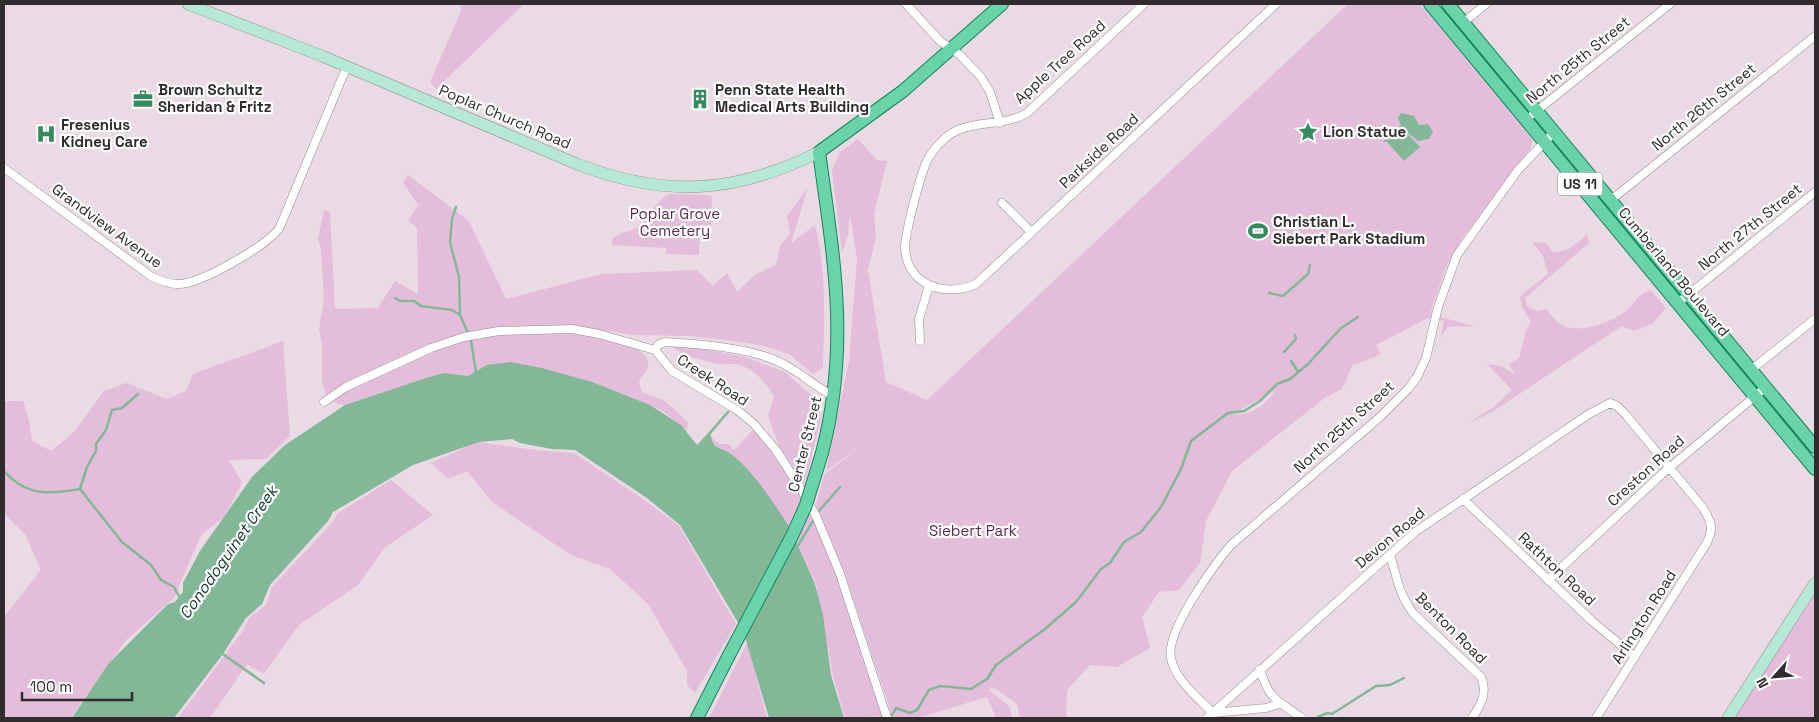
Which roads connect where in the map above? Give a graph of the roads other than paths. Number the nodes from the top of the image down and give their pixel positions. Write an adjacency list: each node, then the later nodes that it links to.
1 (190, 4): 14 (street, Poplar Church Road)
2 (906, 4): 13 (street)
3 (1002, 4): 13 (main road)
4 (1144, 4): 18 (street, Apple Tree Road)
5 (1276, 4): 26 (street, Parkside Road)
6 (1430, 4): 11 (main road, Cumberland Boulevard / US 11)
7 (1448, 4): 10 (main road, Cumberland Boulevard / US 11)
8 (1486, 4): 10 (street)
9 (1670, 4): 16 (street, North 25th Street)
10 (1463, 22): 15 (main road, Cumberland Boulevard / US 11)
11 (1446, 24): 15 (main road); 17 (main road, Cumberland Boulevard / US 11)
12 (1815, 36): 24 (street, North 26th Street)
13 (952, 48): 18 (street); 21 (main road)
14 (347, 66): 21 (street, Poplar Church Road); 22 (street, Grandview Avenue)
15 (1501, 69): 16 (main road, Cumberland Boulevard / US 11)
16 (1538, 110): 17 (street, North 25th Street); 19 (main road, Cumberland Boulevard / US 11)
17 (1526, 119): 20 (main road, Cumberland Boulevard / US 11)
18 (1000, 123): 27 (street, Apple Tree Road)
19 (1554, 131): 20 (street, North 25th Street); 24 (main road, Cumberland Boulevard / US 11)
20 (1544, 141): 29 (main road, Cumberland Boulevard / US 11); 49 (street, North 25th Street)
21 (819, 152): 35 (main road, Center Street)
22 (4, 168)
23 (1815, 192): 28 (street, North 27th Street)
24 (1611, 200): 28 (main road, Cumberland Boulevard / US 11)
25 (1002, 203): 26 (street)
26 (1031, 232): 27 (street, Parkside Road)
27 (929, 286): 31 (street)
28 (1689, 294): 29 (street, North 27th Street); 33 (main road, Cumberland Boulevard / US 11)
29 (1678, 303): 36 (main road, Cumberland Boulevard / US 11)
30 (1815, 320): 33 (street)
31 (920, 341)
32 (654, 350): 35 (street); 37 (street); 48 (street, Creek Road)
33 (1752, 370): 34 (main road, Cumberland Boulevard / US 11)
34 (1766, 387): 36 (street, Creston Road); 38 (main road, Cumberland Boulevard / US 11)
35 (834, 396): 50 (main road, Center Street, bridge)
36 (1755, 396): 39 (street, Creston Road); 40 (main road, Cumberland Boulevard / US 11)
37 (324, 402)
38 (1814, 444)
39 (1669, 468): 41 (street, Devon Road); 43 (street, Creston Road); 45 (street, Arlington Road)
40 (1815, 469)
41 (1463, 500): 42 (street, Devon Road); 43 (street, Rathton Road)
42 (1390, 554): 46 (street, Devon Road); 52 (street, Benton Road)
43 (1548, 580): 45 (street, Rathton Road)
44 (1815, 583): 54 (street)
45 (1635, 657): 53 (street, Arlington Road)
46 (1260, 669): 47 (street); 49 (street, Devon Road)
47 (1279, 704): 49 (street); 51 (street)
48 (887, 715)
49 (1210, 715)
50 (697, 718)
51 (1302, 718)
52 (1472, 718)
53 (1596, 718)
54 (1728, 718)

